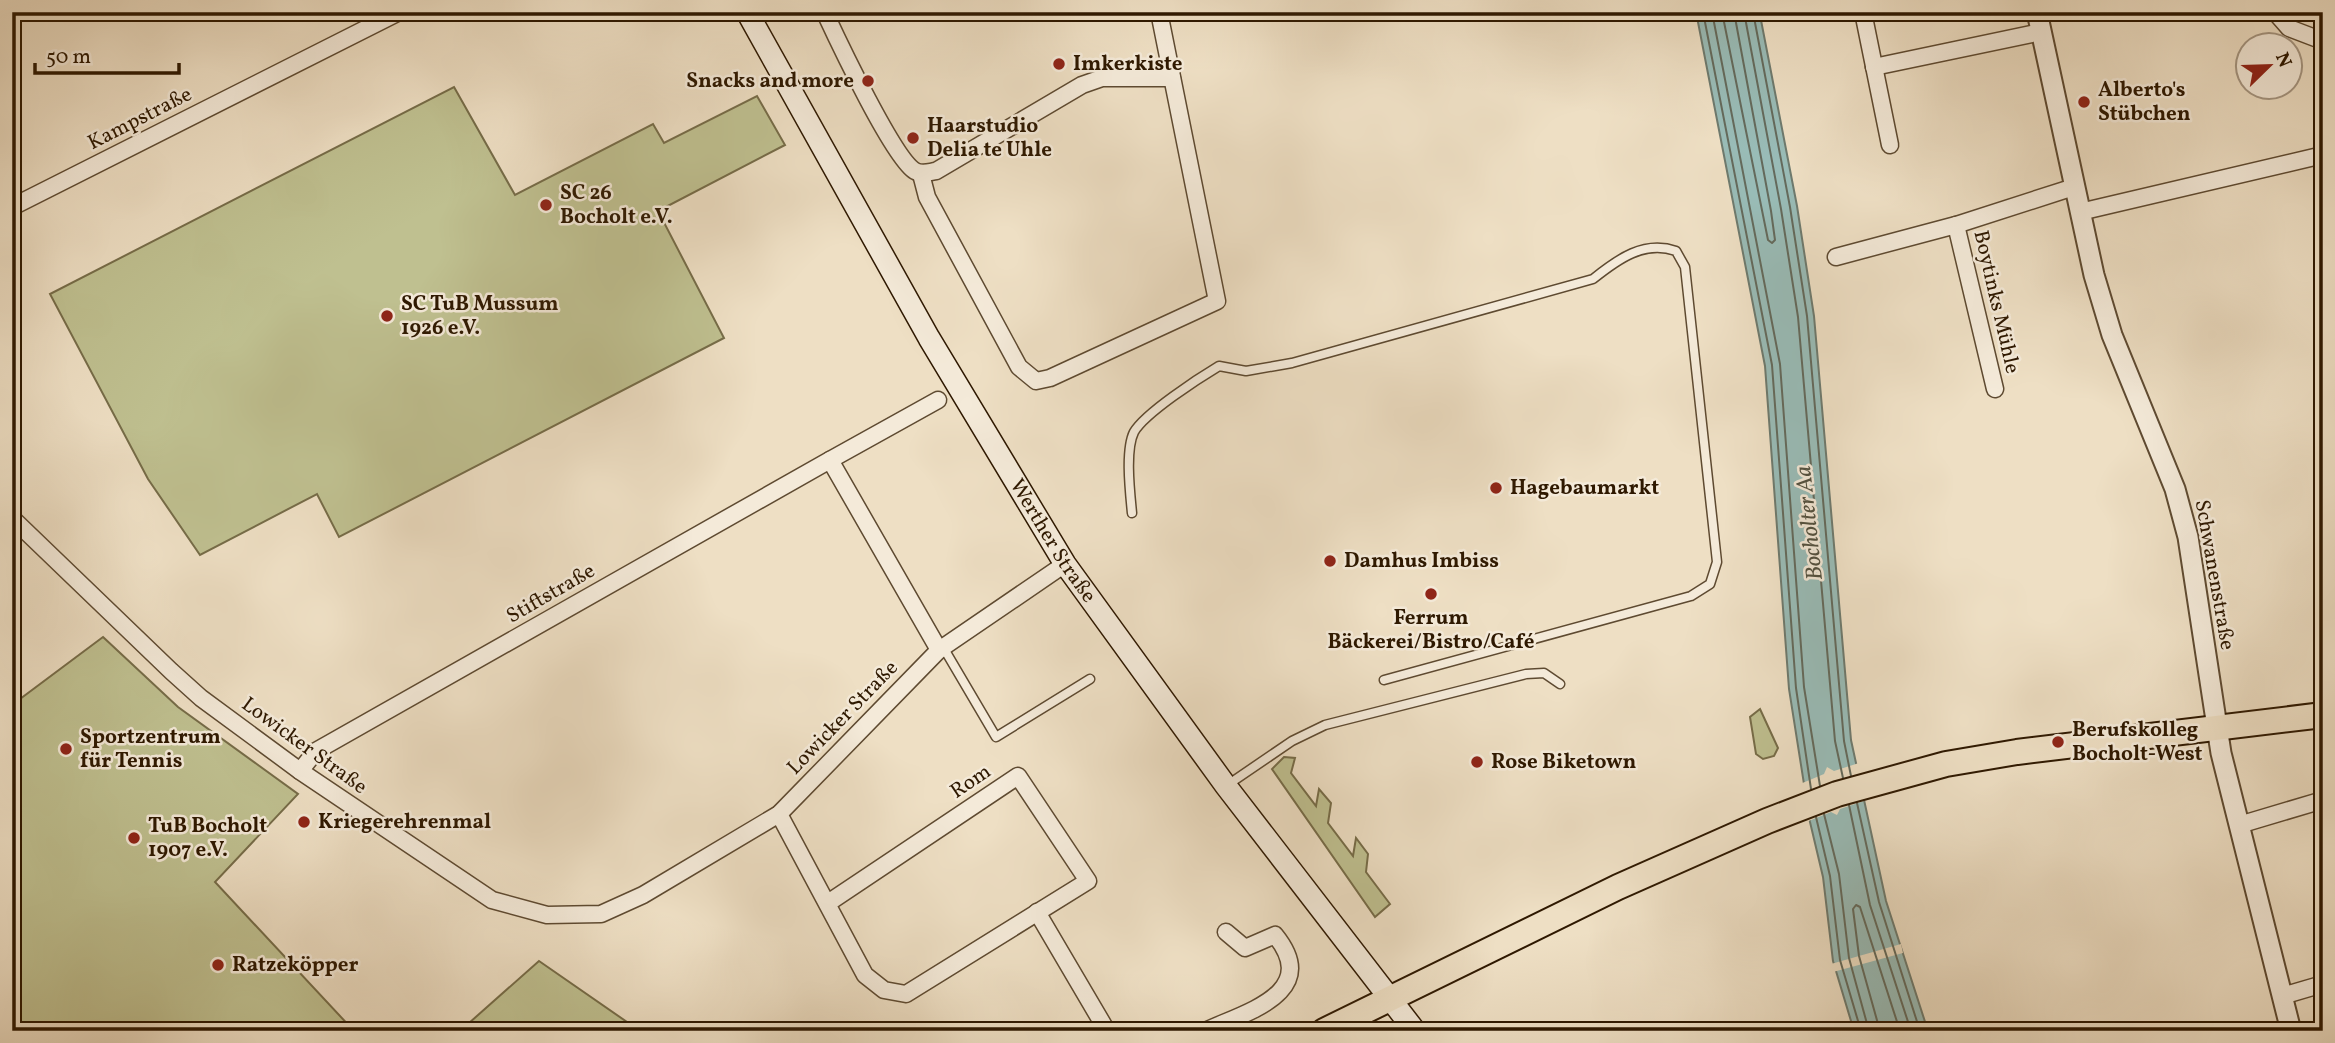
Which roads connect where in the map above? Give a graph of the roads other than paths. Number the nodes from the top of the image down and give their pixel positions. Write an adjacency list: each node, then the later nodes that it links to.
1 (399, 12): 16 (street, Kampstraße)
2 (747, 12): 25 (main road, Werther Straße)
3 (828, 12): 14 (street)
4 (1159, 12): 11 (street)
5 (1863, 12): 10 (street)
6 (2037, 12): 8 (street, Schwanenstraße)
7 (2275, 12): 9 (street)
8 (2041, 32): 10 (street); 15 (street, Schwanenstraße)
9 (2323, 41)
10 (1874, 67): 12 (street)
11 (1172, 78): 14 (street); 14 (street)
12 (1890, 145)
13 (2323, 155): 17 (street)
14 (921, 174)
15 (2074, 187): 17 (street, Schwanenstraße); 18 (street, Boytinks Mühle)
16 (12, 207)
17 (2080, 212): 31 (street, Schwanenstraße)
18 (1956, 225): 19 (street, Boytinks Mühle); 20 (street, Boytinks Mühle)
19 (1836, 257)
20 (1995, 389)
21 (938, 400): 22 (street, Stiftstraße)
22 (830, 460): 26 (street); 32 (street, Stiftstraße)
23 (1132, 513): 28 (lane)
24 (14, 523): 32 (street, Lowicker Straße)
25 (1065, 564): 26 (street, Lowicker Straße); 33 (main road, Werther Straße)
26 (941, 648): 27 (lane); 35 (street, Lowicker Straße)
27 (1090, 679)
28 (1384, 680)
29 (1560, 684): 33 (lane)
30 (2323, 715): 31 (main road)
31 (2217, 729): 36 (street, Schwanenstraße); 42 (main road)
32 (300, 771): 35 (street, Lowicker Straße)
33 (1226, 786): 42 (main road, Werther Straße)
34 (2323, 800): 36 (street)
35 (779, 814): 37 (street, Rom)
36 (2239, 825): 41 (street, Schwanenstraße)
37 (828, 903): 38 (street, Rom); 38 (street, Rom)
38 (1037, 912): 43 (street)
39 (1226, 932): 44 (street)
40 (2323, 984): 41 (street)
41 (2282, 996): 47 (street, Schwanenstraße)
42 (1389, 999): 45 (main road); 46 (main road, Werther Straße)
43 (1107, 1031)
44 (1205, 1031)
45 (1324, 1031)
46 (1415, 1031)
47 (2291, 1031)

